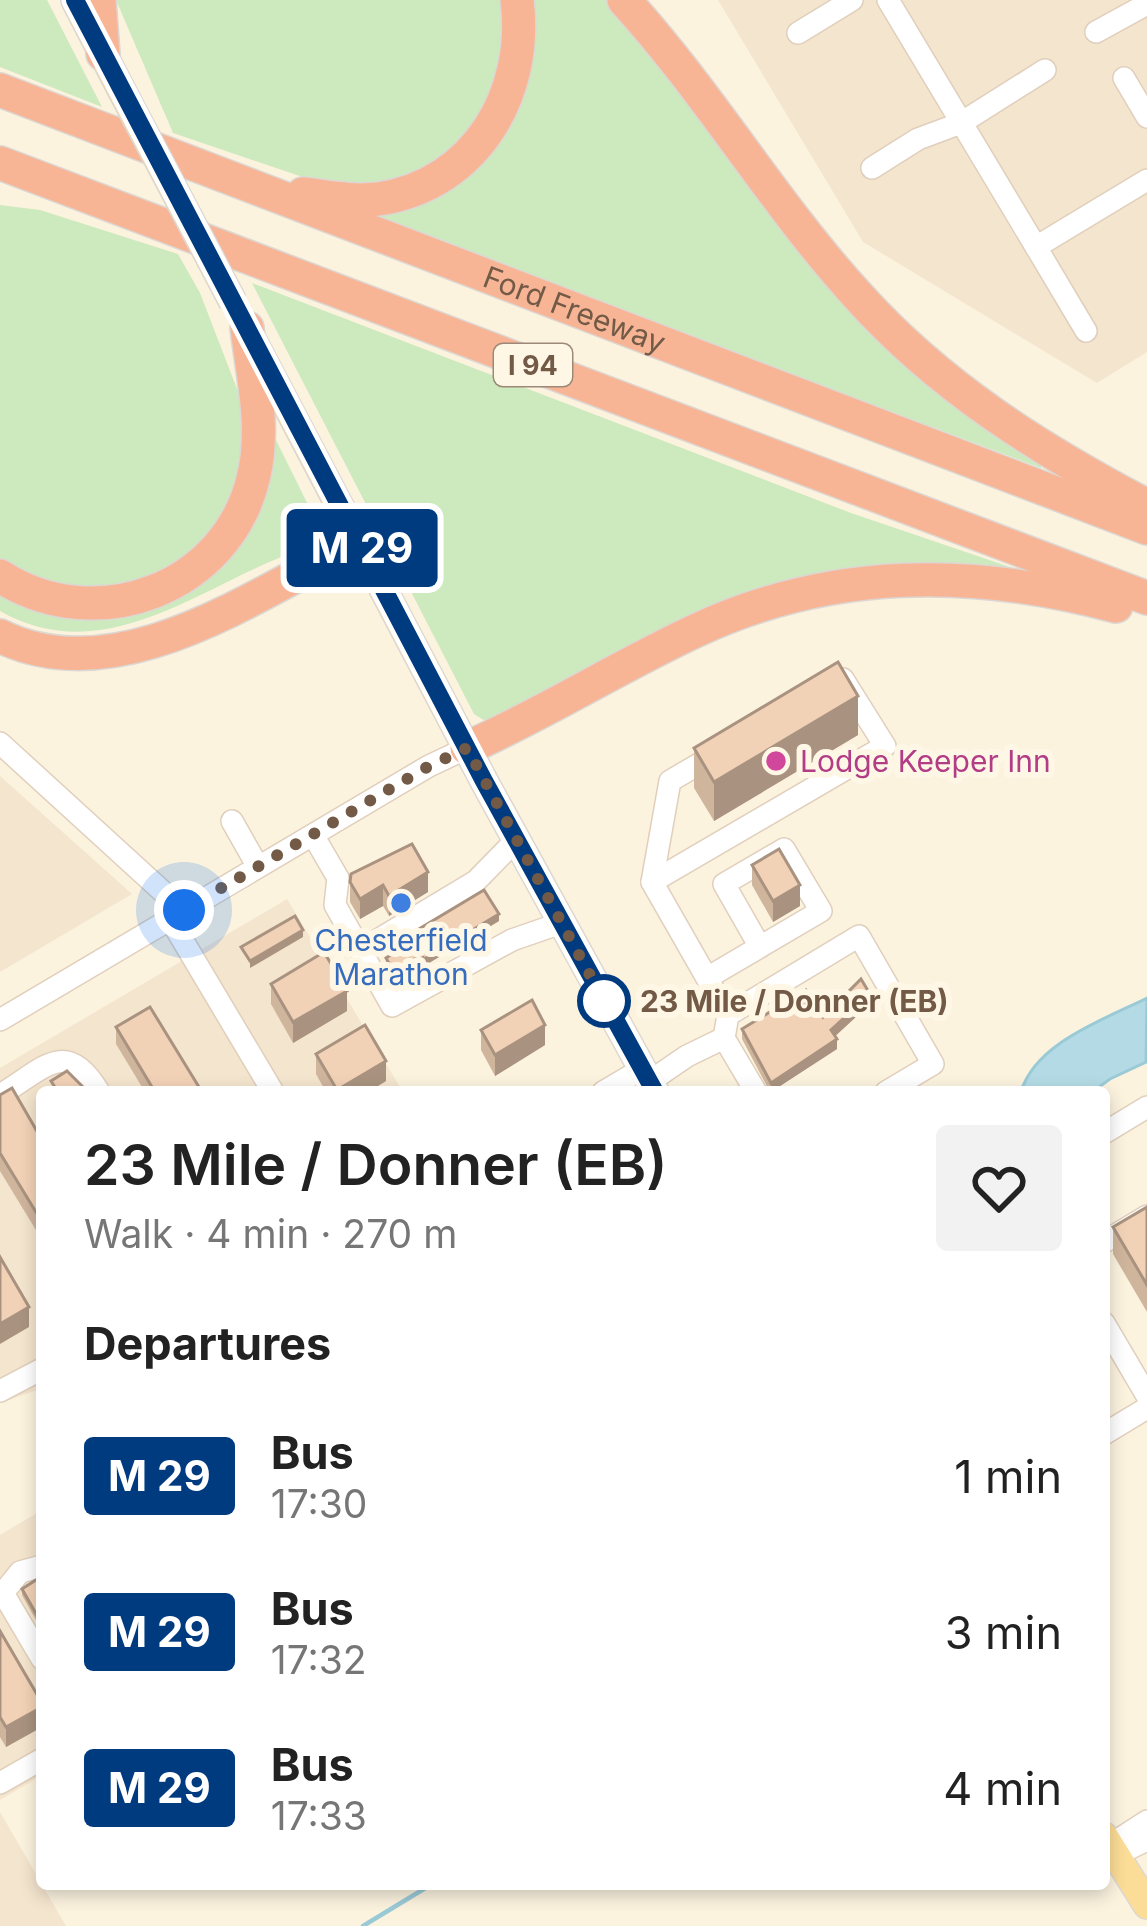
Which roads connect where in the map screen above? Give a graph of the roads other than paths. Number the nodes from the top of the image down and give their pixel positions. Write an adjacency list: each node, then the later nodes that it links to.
1 (75, 0): 10 (main road)
2 (99, 0): 10 (highway)
3 (517, 0): 20 (highway)
4 (624, 0): 25 (highway)
5 (852, 0): 9 (street)
6 (888, 0): 15 (street)
7 (1147, 4): 8 (street)
8 (1096, 32)
9 (798, 33)
10 (103, 54): 23 (main road, bridge)
11 (1045, 70): 15 (street)
12 (1124, 78): 14 (street)
13 (0, 90): 20 (highway, Ford Freeway / I 94)
14 (1147, 117)
15 (961, 123): 17 (street); 22 (street)
16 (0, 163): 19 (highway, I 94)
17 (872, 168)
18 (1147, 180): 22 (street)
19 (67, 188): 21 (highway); 29 (highway, I 94)
20 (270, 190): 26 (highway, Ford Freeway / I 94)
21 (0, 191)
22 (1036, 247): 24 (street)
23 (240, 315): 27 (main road); 28 (highway)
24 (1086, 331)
25 (1147, 506)
26 (1147, 528)
27 (359, 542): 31 (highway); 35 (main road)
28 (0, 576)
29 (1147, 598)
30 (1147, 614): 35 (highway)
31 (0, 635)
32 (826, 689): 40 (street)
33 (0, 743): 41 (street)
34 (728, 746): 40 (street)
35 (467, 748): 37 (street); 38 (main road)
36 (232, 820): 39 (street)
37 (313, 835): 39 (street); 44 (street)
38 (516, 840): 42 (main road); 44 (street)
39 (258, 867): 41 (street)
40 (652, 882): 45 (street)
41 (177, 915): 46 (street); 51 (street)
42 (561, 923): 44 (street); 48 (main road)
43 (760, 947): 43 (street); 45 (street)
44 (361, 950)
45 (707, 978): 47 (street)
46 (0, 1020)
47 (726, 1027): 48 (street); 52 (street); 53 (street)
48 (649, 1081)
49 (37, 1085): 50 (street); 54 (street)
50 (96, 1086)
51 (270, 1086)
52 (753, 1086)
53 (896, 1086)
54 (0, 1095)
55 (1147, 1107): 56 (street)
56 (1110, 1129)
57 (1147, 1216): 58 (street)
58 (1110, 1238)
59 (1110, 1334): 62 (street)
60 (36, 1372): 61 (street)
61 (0, 1391)
62 (1147, 1396)
63 (1147, 1408): 64 (street)
64 (1110, 1430)
65 (36, 1568): 66 (street)
66 (36, 1649)
67 (36, 1762): 68 (street)
68 (0, 1783)
69 (1147, 1821): 71 (street)
70 (1147, 1840): 71 (street)
71 (1110, 1846): 72 (main road)
72 (1147, 1906)

